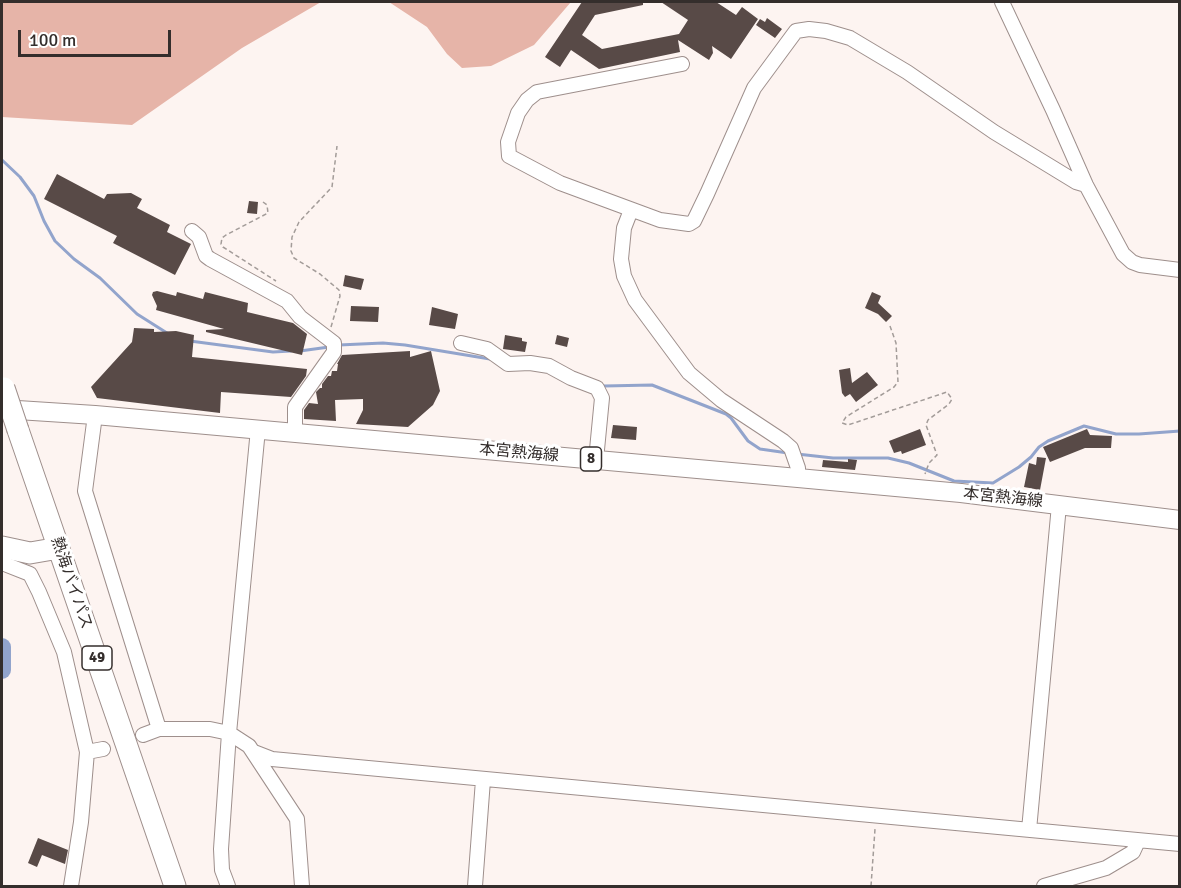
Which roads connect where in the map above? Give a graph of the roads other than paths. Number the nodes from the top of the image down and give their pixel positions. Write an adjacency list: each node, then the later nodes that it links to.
1 (1002, 2): 3 (street)
2 (682, 64): 4 (street)
3 (1086, 185): 4 (street); 6 (street)
4 (631, 210): 14 (street)
5 (192, 231): 12 (street)
6 (1179, 270)
7 (461, 343): 13 (street)
8 (3, 384): 18 (highway, 熱海バイパス / 49, bridge)
9 (2, 409): 10 (main road, 本宮熱海線 / 8)
10 (95, 414): 11 (main road, 本宮熱海線 / 8); 20 (street)
11 (258, 429): 12 (main road, 本宮熱海線 / 8); 21 (street)
12 (295, 433): 13 (main road, 本宮熱海線 / 8)
13 (596, 460): 14 (main road, 本宮熱海線 / 8)
14 (798, 478): 15 (main road, 本宮熱海線 / 8)
15 (1059, 504): 16 (main road, 本宮熱海線 / 8); 27 (street)
16 (1179, 520)
17 (2, 547): 18 (highway)
18 (59, 548): 31 (highway, 熱海バイパス / 49)
19 (2, 563): 24 (street)
20 (159, 729): 21 (street); 22 (street)
21 (229, 733): 25 (street); 32 (street)
22 (144, 735)
23 (103, 749): 24 (street)
24 (87, 752): 30 (street)
25 (254, 752): 26 (street); 33 (street)
26 (483, 780): 27 (street); 34 (street)
27 (1029, 830): 28 (street)
28 (1138, 841): 29 (street); 35 (street)
29 (1179, 844)
30 (71, 886)
31 (176, 886)
32 (228, 886)
33 (302, 886)
34 (475, 886)
35 (1044, 886)

